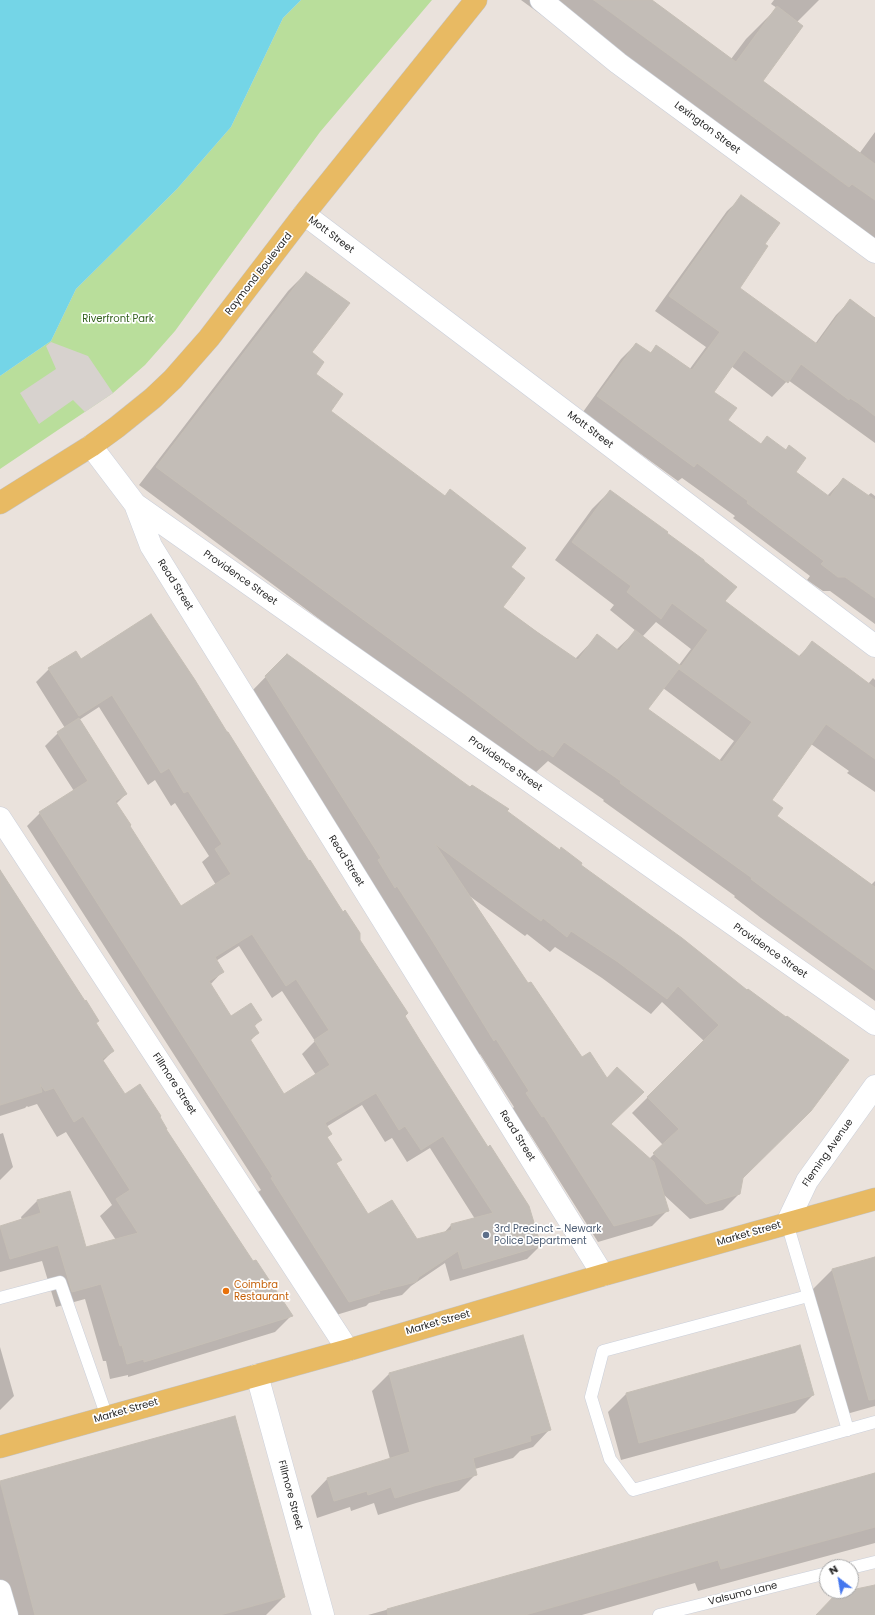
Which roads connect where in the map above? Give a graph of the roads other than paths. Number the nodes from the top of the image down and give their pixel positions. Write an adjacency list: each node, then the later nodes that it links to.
1 (476, 0): 3 (main road, Raymond Boulevard)
2 (541, 0): 4 (street, Lexington Street)
3 (304, 214): 5 (main road, Raymond Boulevard); 8 (street, Mott Street)
4 (875, 252)
5 (91, 446): 6 (main road, Raymond Boulevard); 7 (street, Read Street)
6 (0, 503)
7 (135, 504): 10 (street, Providence Street); 14 (street, Read Street)
8 (875, 646)
9 (0, 818): 17 (street, Fillmore Street)
10 (875, 1024)
11 (875, 1086): 13 (street, Fleming Avenue)
12 (875, 1199): 13 (main road, Market Street)
13 (787, 1223): 14 (main road, Market Street); 15 (lane)
14 (603, 1275): 17 (main road, Market Street)
15 (808, 1296): 21 (lane); 21 (lane)
16 (0, 1298): 19 (lane)
17 (348, 1350): 18 (main road, Market Street)
18 (257, 1375): 19 (main road, Market Street); 28 (street, Fillmore Street)
19 (107, 1417): 22 (main road, Market Street)
20 (875, 1422): 21 (lane)
21 (848, 1430)
22 (0, 1447)
23 (875, 1562): 24 (lane)
24 (859, 1566)
25 (819, 1576): 29 (lane, Valsumo Lane)
26 (0, 1591): 27 (street)
27 (7, 1615)
28 (323, 1615)
29 (660, 1615)

